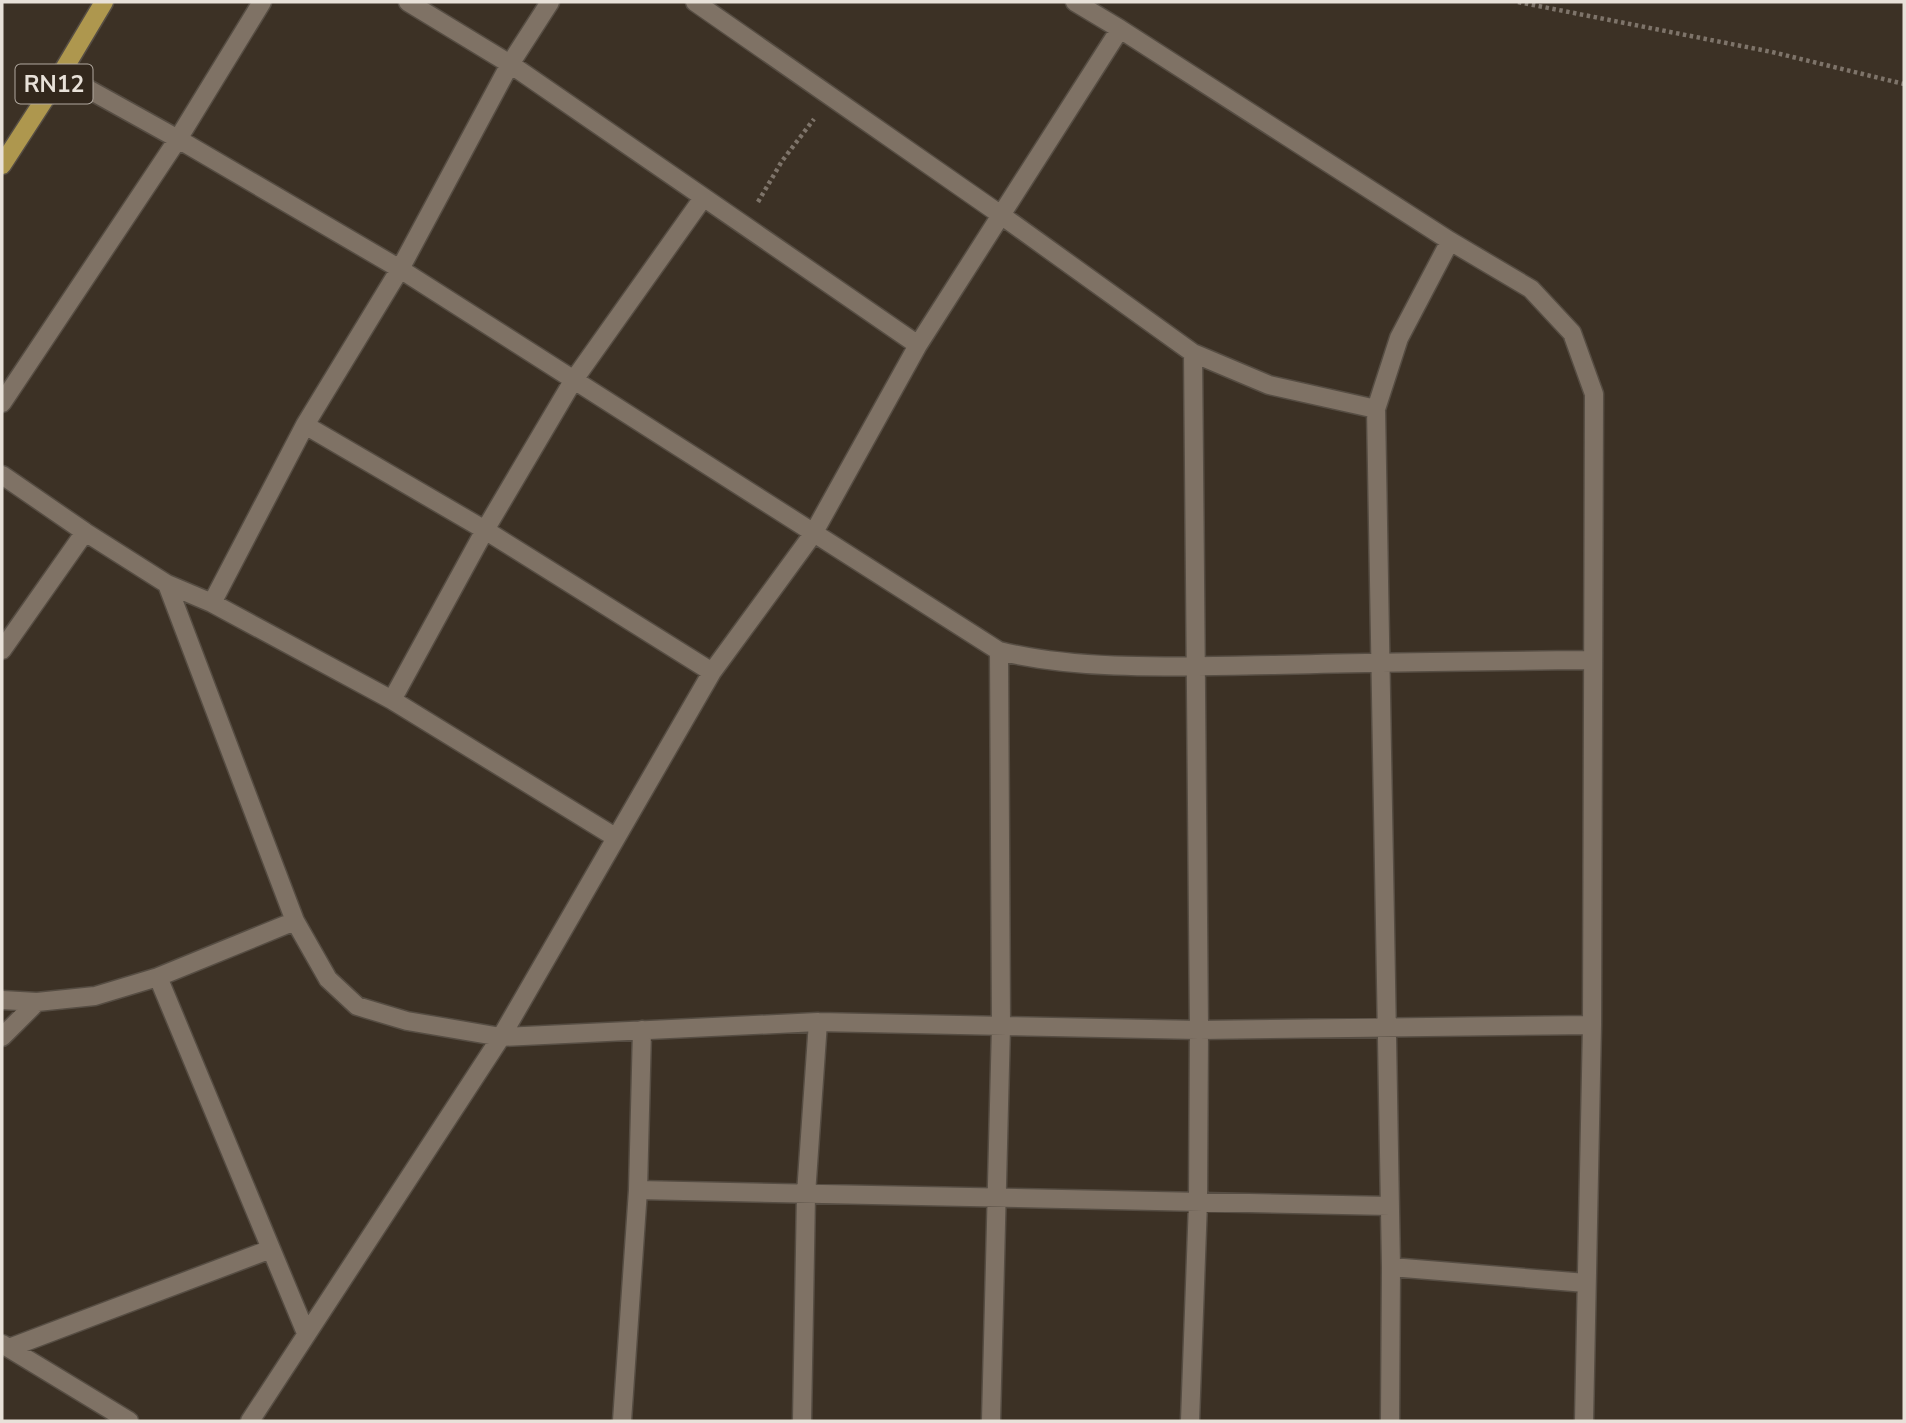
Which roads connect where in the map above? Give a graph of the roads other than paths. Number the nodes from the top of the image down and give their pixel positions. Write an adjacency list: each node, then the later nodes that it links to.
1 (104, 2): 9 (main road, RN12)
2 (262, 2): 10 (street)
3 (408, 2): 8 (street)
4 (550, 2): 8 (street)
5 (695, 2): 13 (street)
6 (1075, 2): 7 (street)
7 (1120, 29): 13 (street); 14 (street)
8 (510, 64): 12 (street); 15 (street)
9 (61, 74): 10 (street); 11 (main road, RN12)
10 (178, 139): 15 (street); 19 (street)
11 (2, 166)
12 (703, 198): 16 (street); 18 (street)
13 (1001, 215): 16 (street); 17 (street)
14 (1450, 241): 20 (street); 30 (street)
15 (400, 269): 18 (street); 21 (street)
16 (918, 345): 25 (street)
17 (1193, 352): 20 (street); 32 (street)
18 (573, 381): 23 (street); 25 (street)
19 (2, 403)
20 (1376, 409): 31 (street)
21 (304, 425): 23 (street); 27 (street)
22 (2, 475): 24 (street)
23 (485, 530): 33 (street); 34 (street)
24 (85, 532): 26 (street); 28 (street)
25 (813, 534): 29 (street); 33 (street)
26 (167, 584): 27 (street); 36 (street)
27 (212, 603): 34 (street)
28 (2, 650)
29 (999, 651): 32 (street); 42 (street)
30 (1592, 660): 31 (street); 41 (street)
31 (1380, 662): 32 (street); 43 (street)
32 (1196, 666): 45 (street)
33 (712, 672): 35 (street)
34 (392, 701): 35 (street)
35 (615, 837): 47 (street)
36 (295, 921): 37 (street); 47 (street)
37 (158, 977): 39 (street); 53 (street)
38 (2, 1000): 39 (street)
39 (37, 1002): 46 (street)
40 (818, 1022): 42 (street); 44 (street); 49 (street)
41 (1592, 1025): 43 (street); 55 (street)
42 (1001, 1026): 45 (street); 50 (street)
43 (1387, 1029): 45 (street); 52 (street)
44 (642, 1030): 47 (street); 48 (street)
45 (1199, 1030): 51 (street)
46 (2, 1037)
47 (500, 1037): 56 (street)
48 (638, 1190): 49 (street); 60 (street)
49 (806, 1194): 50 (street); 61 (street)
50 (995, 1198): 51 (street); 62 (street)
51 (1198, 1202): 52 (street); 63 (street)
52 (1390, 1206): 54 (street)
53 (271, 1248): 56 (street); 57 (street)
54 (1391, 1267): 55 (street); 64 (street)
55 (1586, 1283): 65 (street)
56 (306, 1333): 59 (street)
57 (5, 1346): 58 (street)
58 (129, 1421)
59 (250, 1421)
60 (622, 1421)
61 (802, 1421)
62 (990, 1421)
63 (1190, 1421)
64 (1390, 1421)
65 (1584, 1421)

